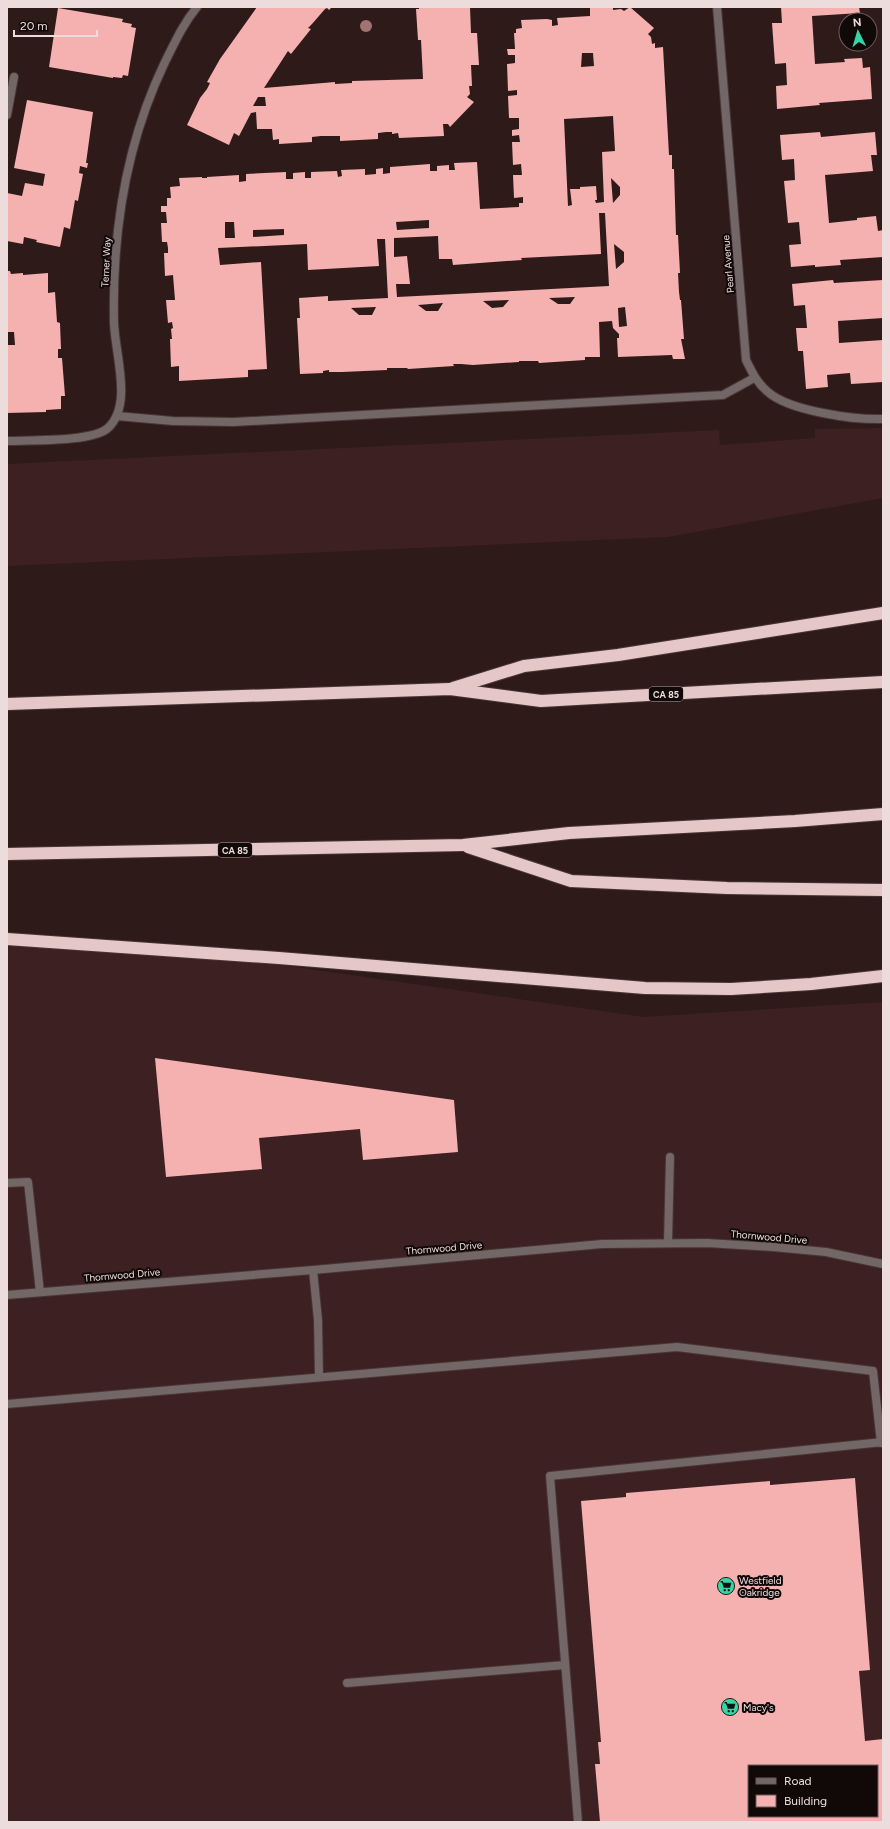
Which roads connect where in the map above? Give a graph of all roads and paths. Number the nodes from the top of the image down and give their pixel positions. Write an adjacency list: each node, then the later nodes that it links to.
1 (197, 7): 6 (street, Terner Way)
2 (717, 7): 5 (street, Pearl Avenue)
3 (14, 77): 4 (street)
4 (7, 115)
5 (754, 378): 6 (street); 7 (street, Pearl Avenue)
6 (118, 416): 8 (street)
7 (883, 419)
8 (7, 441)
9 (883, 613): 11 (highway)
10 (883, 682): 11 (highway, CA 85)
11 (450, 689): 12 (highway, CA 85)
12 (7, 704)
13 (883, 814): 14 (highway, CA 85)
14 (463, 846): 15 (highway, CA 85); 16 (highway)
15 (7, 854)
16 (883, 890)
17 (7, 938): 18 (highway)
18 (883, 976)
19 (670, 1157): 21 (street)
20 (7, 1183): 24 (street)
21 (668, 1242): 22 (street, Thornwood Drive); 23 (street, Thornwood Drive)
22 (883, 1264)
23 (313, 1270): 24 (street, Thornwood Drive); 26 (street)
24 (40, 1292): 25 (street, Thornwood Drive)
25 (7, 1295)
26 (319, 1377): 27 (street); 28 (street)
27 (7, 1404)
28 (882, 1442): 29 (street)
29 (565, 1665): 30 (street); 31 (street)
30 (347, 1682)
31 (578, 1822)

